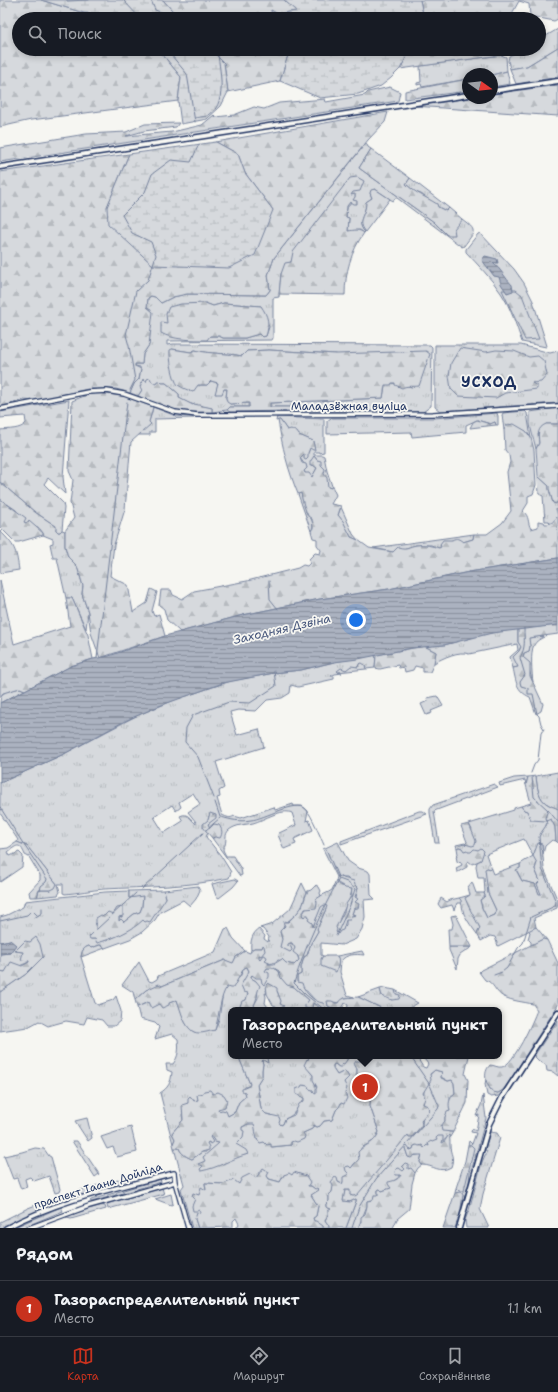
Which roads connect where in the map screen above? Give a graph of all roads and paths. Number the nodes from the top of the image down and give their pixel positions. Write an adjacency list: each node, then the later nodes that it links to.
1 (558, 81): 2 (main road)
2 (498, 90)
3 (462, 96): 4 (main road)
4 (0, 167)
5 (558, 406): 6 (main road, Маладзёжная вуліца)
6 (0, 409)
7 (558, 1012): 14 (main road)
8 (175, 1182): 9 (main road, праспект Іаана Дойліда); 10 (main road, праспект Іаана Дойліда); 13 (main road)
9 (86, 1197): 10 (main road); 11 (main road, праспект Іаана Дойліда)
10 (89, 1206): 12 (main road, праспект Іаана Дойліда)
11 (6, 1228)
12 (29, 1228)
13 (188, 1228)
14 (460, 1228)

